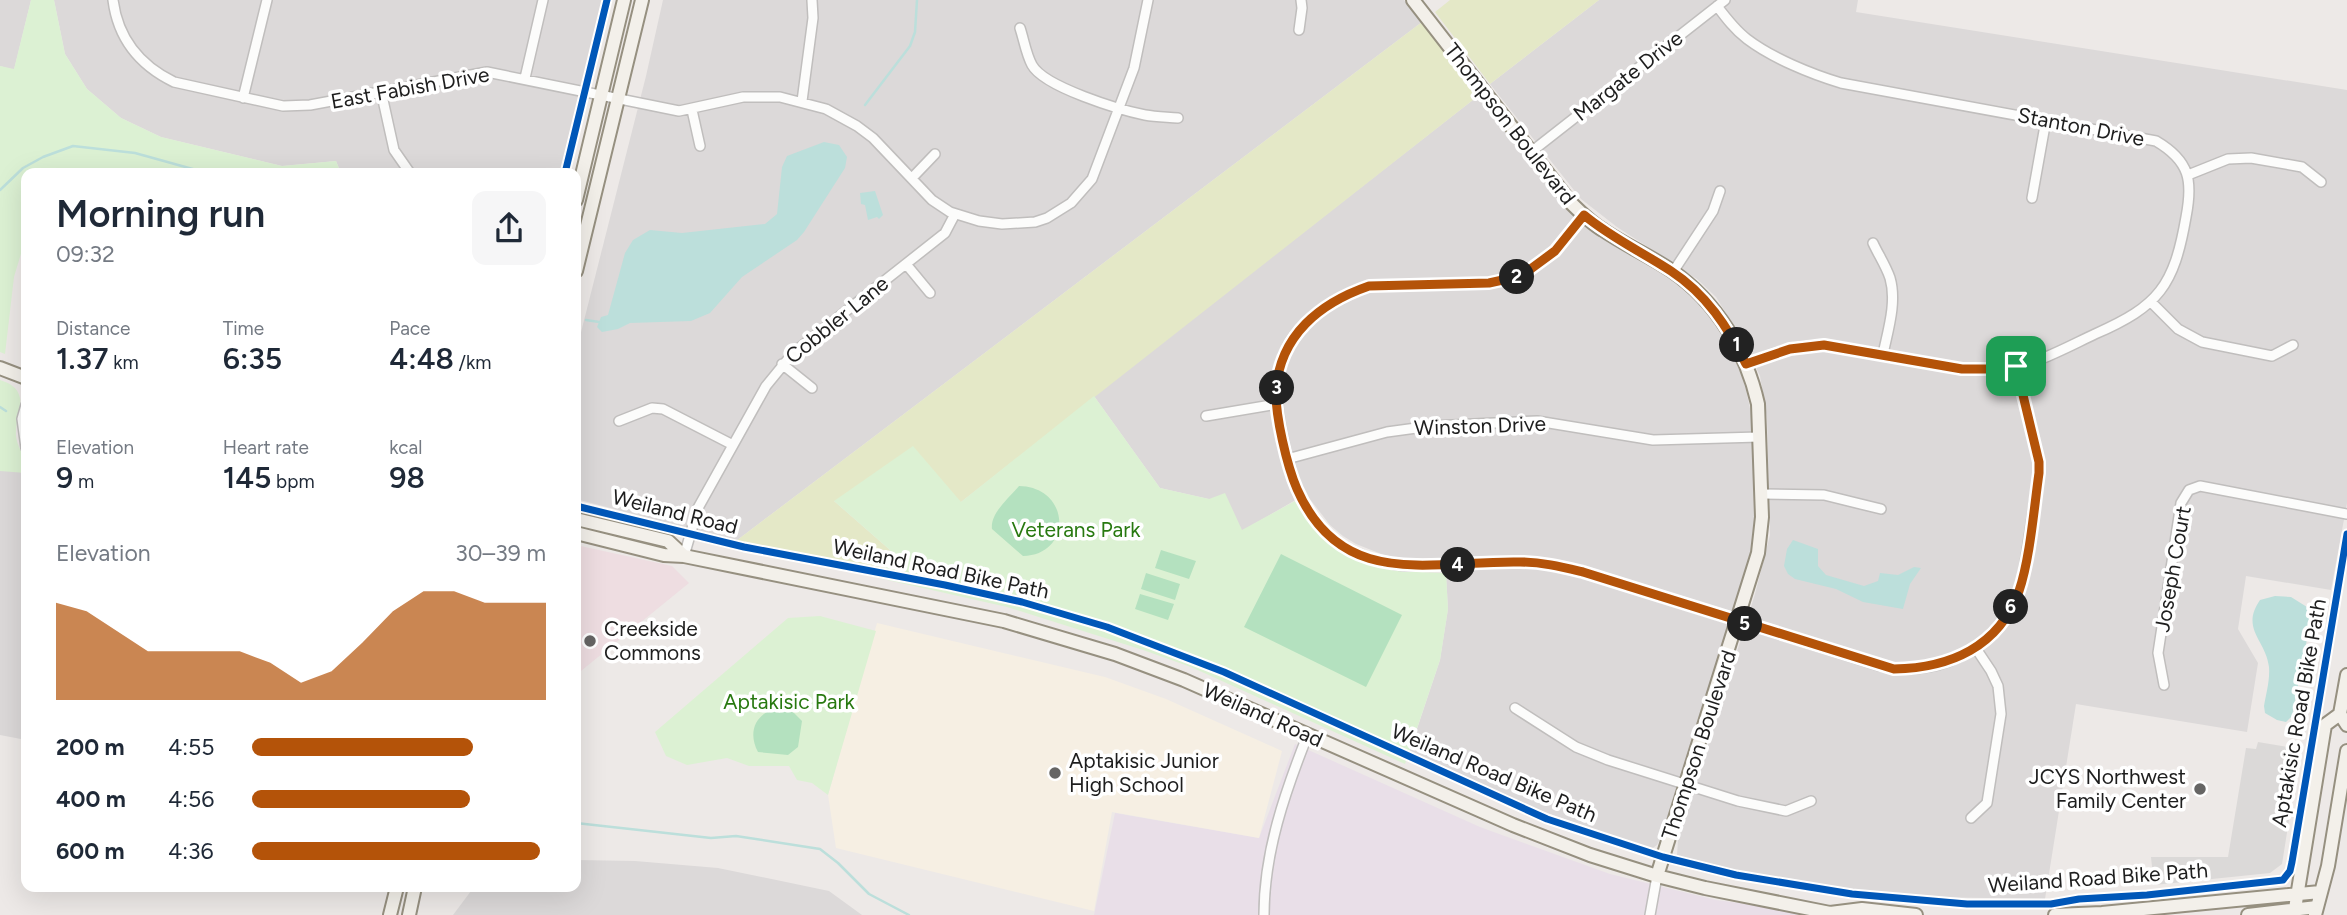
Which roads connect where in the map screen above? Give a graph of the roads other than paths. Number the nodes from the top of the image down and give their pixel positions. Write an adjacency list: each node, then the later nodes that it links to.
1 (113, 0): 16 (street, East Fabish Drive)
2 (267, 0): 16 (street)
3 (543, 0): 13 (street)
4 (624, 0): 15 (main road)
5 (642, 0): 17 (main road)
6 (812, 0): 18 (street)
7 (1148, 0): 19 (street, East Fabish Drive)
8 (1301, 0): 12 (street)
9 (1413, 0): 24 (main road, Thompson Boulevard)
10 (1721, 3): 22 (street, Stanton Drive); 24 (street, Margate Drive)
11 (1020, 28): 19 (street)
12 (1299, 30)
13 (525, 78): 14 (street, East Fabish Drive); 15 (street, East Fabish Drive)
14 (381, 91): 16 (street, East Fabish Drive); 26 (street)
15 (602, 95): 17 (street, East Fabish Drive); 29 (main road)
16 (243, 98)
17 (620, 98): 20 (street, East Fabish Drive); 36 (main road)
18 (802, 102): 20 (street, East Fabish Drive); 28 (street, East Fabish Drive)
19 (1119, 107): 21 (street); 33 (street, East Fabish Drive)
20 (692, 110): 23 (street)
21 (1178, 118)
22 (2046, 120): 27 (street, Stanton Drive); 32 (street)
23 (700, 146)
24 (1531, 152): 34 (main road, Thompson Boulevard)
25 (935, 154): 28 (street)
26 (407, 168)
27 (2188, 175): 30 (street); 40 (street)
28 (912, 178): 33 (street, East Fabish Drive)
29 (581, 180)
30 (2321, 183)
31 (1720, 191): 38 (street)
32 (2032, 198)
33 (955, 214): 37 (street, Cobbler Lane)
34 (1584, 215): 38 (main road, Thompson Boulevard); 49 (street)
35 (1873, 243): 42 (street)
36 (581, 251)
37 (906, 264): 39 (street); 43 (street, Cobbler Lane)
38 (1672, 272): 44 (main road, Thompson Boulevard)
39 (930, 293)
40 (2151, 302): 41 (street); 45 (street)
41 (2293, 345)
42 (1883, 354): 44 (street); 45 (street)
43 (782, 364): 48 (street); 53 (street, Cobbler Lane)
44 (1746, 364): 52 (main road, Thompson Boulevard)
45 (2016, 366): 62 (street)
46 (0, 368): 47 (main road)
47 (21, 375)
48 (812, 387)
49 (1277, 404): 50 (street); 54 (street)
50 (1206, 416)
51 (619, 421): 53 (street)
52 (1759, 437): 54 (street, Winston Drive); 55 (main road, Thompson Boulevard)
53 (733, 445): 60 (street, Cobbler Lane)
54 (1287, 459): 61 (street)
55 (1762, 494): 56 (street); 61 (main road, Thompson Boulevard)
56 (1881, 509)
57 (2347, 514): 64 (street, Joseph Court)
58 (581, 520): 60 (main road, Weiland Road)
59 (581, 534): 60 (main road, Weiland Road)
60 (684, 556): 67 (main road, Weiland Road)
61 (1738, 622): 62 (street); 69 (main road, Thompson Boulevard)
62 (1975, 647): 71 (street)
63 (2347, 675): 66 (main road)
64 (2164, 685)
65 (1515, 708): 69 (street)
66 (2345, 718): 76 (main road)
67 (1308, 734): 72 (main road, Weiland Road); 82 (street)
68 (2347, 751): 75 (main road)
69 (1686, 785): 70 (street); 72 (main road, Thompson Boulevard)
70 (1811, 801)
71 (1971, 818)
72 (1657, 876): 79 (main road, Weiland Road); 83 (street)
73 (396, 892): 80 (main road)
74 (414, 892): 81 (main road)
75 (2320, 892): 76 (main road); 77 (main road)
76 (2298, 894): 78 (main road); 85 (main road)
77 (2316, 911): 78 (main road)
78 (2295, 912): 86 (main road)
79 (1832, 914): 84 (main road, Weiland Road)
80 (390, 915)
81 (409, 915)
82 (1264, 915)
83 (1650, 915)
84 (1916, 915)
85 (2055, 915)
86 (2248, 915)

